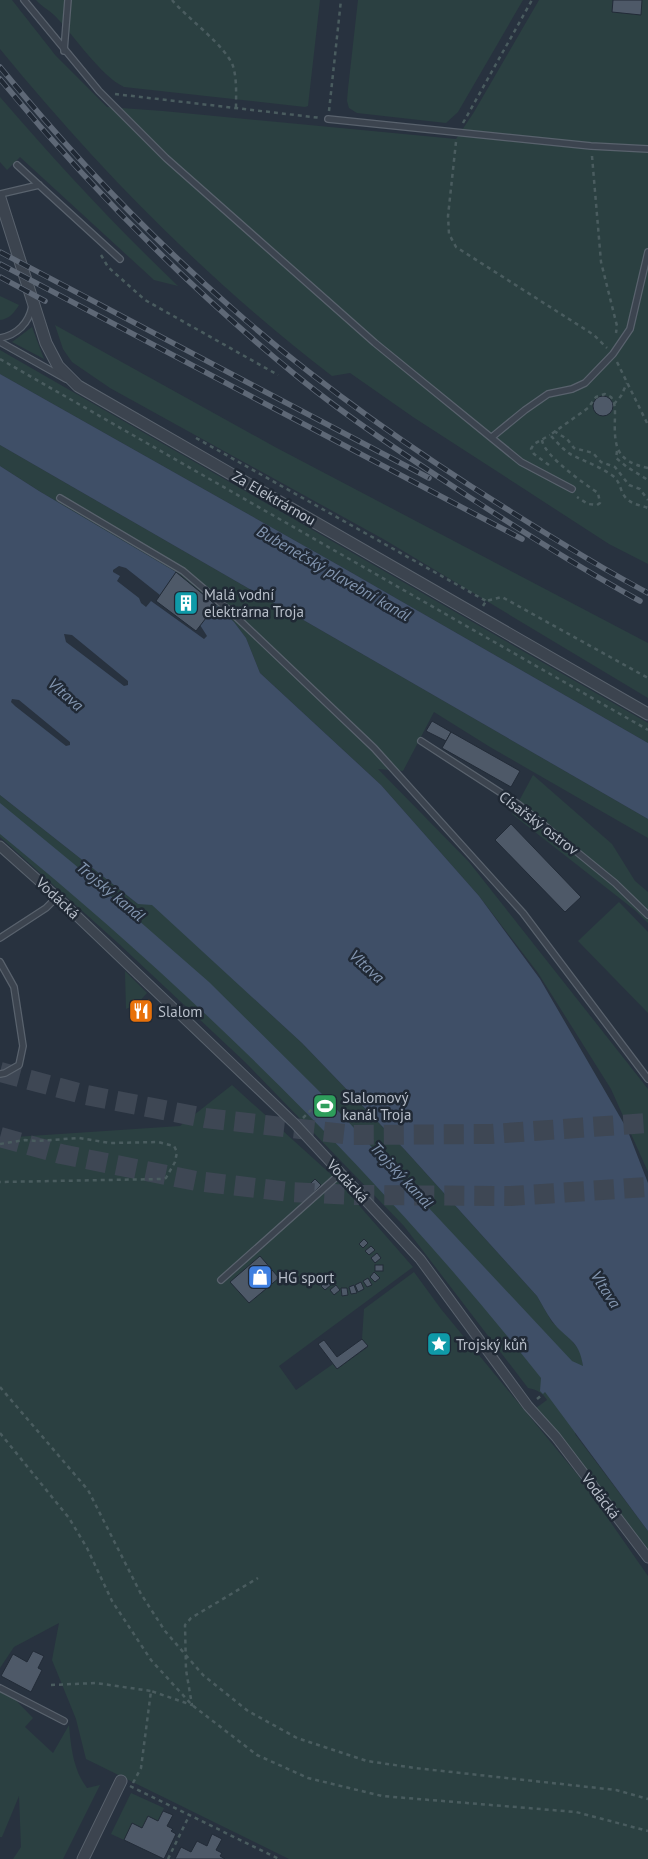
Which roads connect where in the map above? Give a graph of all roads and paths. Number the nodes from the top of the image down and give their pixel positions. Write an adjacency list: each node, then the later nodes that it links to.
1 (24, 0): 6 (lane)
2 (68, 0): 6 (lane)
3 (172, 0): 8 (path)
4 (341, 0): 9 (path)
5 (532, 0): 10 (path)
6 (64, 51): 7 (lane)
7 (99, 91): 8 (path); 32 (lane)
8 (236, 109): 9 (path)
9 (328, 119): 10 (lane)
10 (457, 133): 11 (lane); 23 (path)
11 (591, 146): 12 (lane); 23 (path)
12 (648, 149)
13 (17, 166): 14 (lane)
14 (39, 185): 15 (lane); 19 (lane)
15 (0, 194)
16 (0, 198): 20 (street, Za Elektrárnou)
17 (648, 252): 23 (lane)
18 (99, 253): 25 (path)
19 (120, 259)
20 (33, 301): 21 (lane); 27 (street, Za Elektrárnou)
21 (0, 338)
22 (0, 342): 27 (lane)
23 (613, 354): 26 (path); 32 (lane)
24 (0, 359): 47 (path)
25 (278, 375)
26 (627, 383): 28 (path); 29 (path)
27 (78, 386): 44 (street, Za Elektrárnou)
28 (614, 404): 30 (path); 35 (path)
29 (648, 425)
30 (554, 431): 31 (path); 41 (path)
31 (550, 435): 34 (path); 42 (path)
32 (492, 437): 39 (lane)
33 (195, 438): 43 (path)
34 (542, 440): 37 (path); 39 (path)
35 (617, 450): 36 (path); 38 (path)
36 (648, 468)
37 (555, 470)
38 (648, 480)
39 (572, 489)
40 (60, 498): 55 (lane)
41 (648, 500)
42 (648, 508)
43 (486, 601): 44 (path); 45 (path)
44 (478, 615): 46 (street, Za Elektrárnou)
45 (648, 678)
46 (648, 714)
47 (648, 730)
48 (421, 741): 51 (lane, Císařský ostrov)
49 (0, 846): 50 (street, Vodácká)
50 (57, 897): 52 (lane); 59 (street, Vodácká)
51 (648, 915)
52 (0, 938)
53 (0, 962): 54 (lane)
54 (0, 1074)
55 (648, 1079)
56 (325, 1096): 57 (path)
57 (308, 1113)
58 (0, 1144): 60 (path)
59 (341, 1173): 61 (lane); 64 (street, Vodácká)
60 (0, 1182)
61 (221, 1280)
62 (0, 1387): 66 (path)
63 (0, 1433): 70 (path)
64 (648, 1558)
65 (258, 1578): 66 (path)
66 (185, 1656): 70 (path); 73 (path)
67 (51, 1685): 69 (path)
68 (0, 1688): 71 (lane)
69 (151, 1691): 70 (path); 72 (path)
70 (192, 1705): 75 (path)
71 (64, 1721)
72 (126, 1784): 74 (path); 76 (street)
73 (648, 1799)
74 (190, 1815): 77 (path); 78 (path)
75 (648, 1831)
76 (83, 1859)
77 (168, 1859)
78 (279, 1859)

